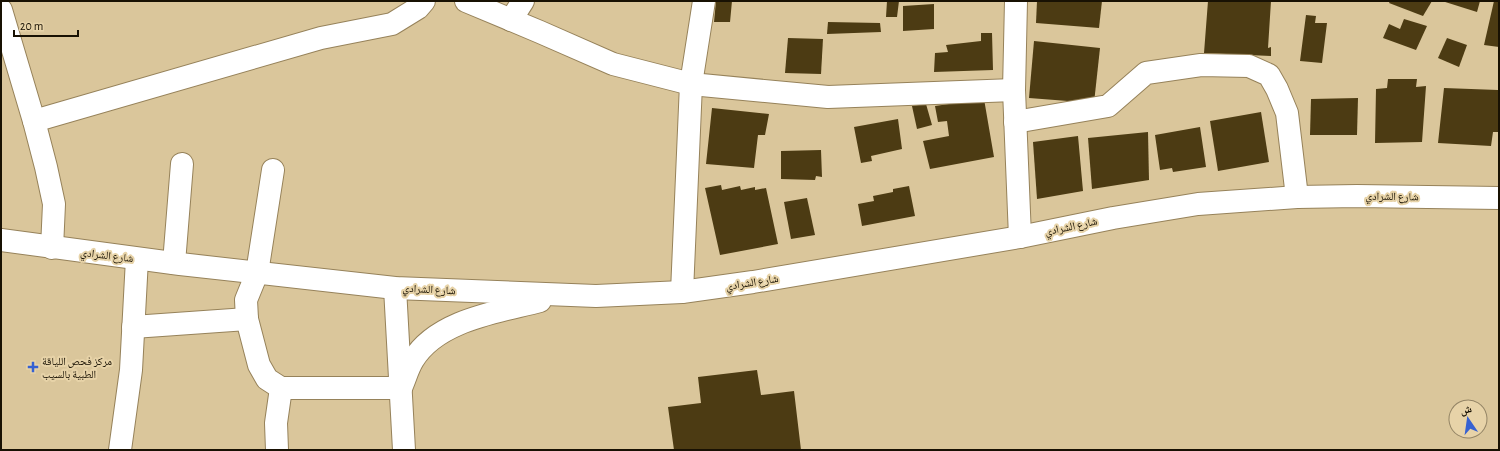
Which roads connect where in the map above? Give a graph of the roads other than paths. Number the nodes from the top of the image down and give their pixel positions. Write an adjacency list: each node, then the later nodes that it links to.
1 (424, 1): 10 (street)
2 (466, 1): 7 (street)
3 (523, 1): 7 (street)
4 (704, 1): 8 (street)
5 (1016, 1): 9 (street)
6 (1, 10): 10 (street)
7 (511, 20): 8 (street)
8 (691, 84): 9 (street); 23 (street)
9 (1014, 90): 11 (street)
10 (34, 121): 18 (street)
11 (1015, 122): 14 (street); 16 (street)
12 (182, 164): 20 (street)
13 (274, 170): 21 (street)
14 (1297, 197): 15 (street, شارع الشرادي); 16 (street, شارع الشرادي)
15 (1499, 198)
16 (1020, 237): 23 (street, شارع الشرادي)
17 (1, 240): 18 (street, شارع الشرادي)
18 (52, 248): 19 (street, شارع الشرادي)
19 (137, 259): 20 (street, شارع الشرادي); 26 (street)
20 (174, 264): 21 (street, شارع الشرادي)
21 (257, 273): 22 (street, شارع الشرادي); 25 (street)
22 (395, 288): 24 (street, شارع الشرادي); 28 (street)
23 (682, 292): 24 (street, شارع الشرادي)
24 (560, 296): 28 (street)
25 (247, 319): 26 (street); 27 (street)
26 (133, 327): 29 (street)
27 (281, 388): 28 (street); 30 (street)
28 (401, 388): 31 (street)
29 (120, 450)
30 (277, 450)
31 (404, 450)

